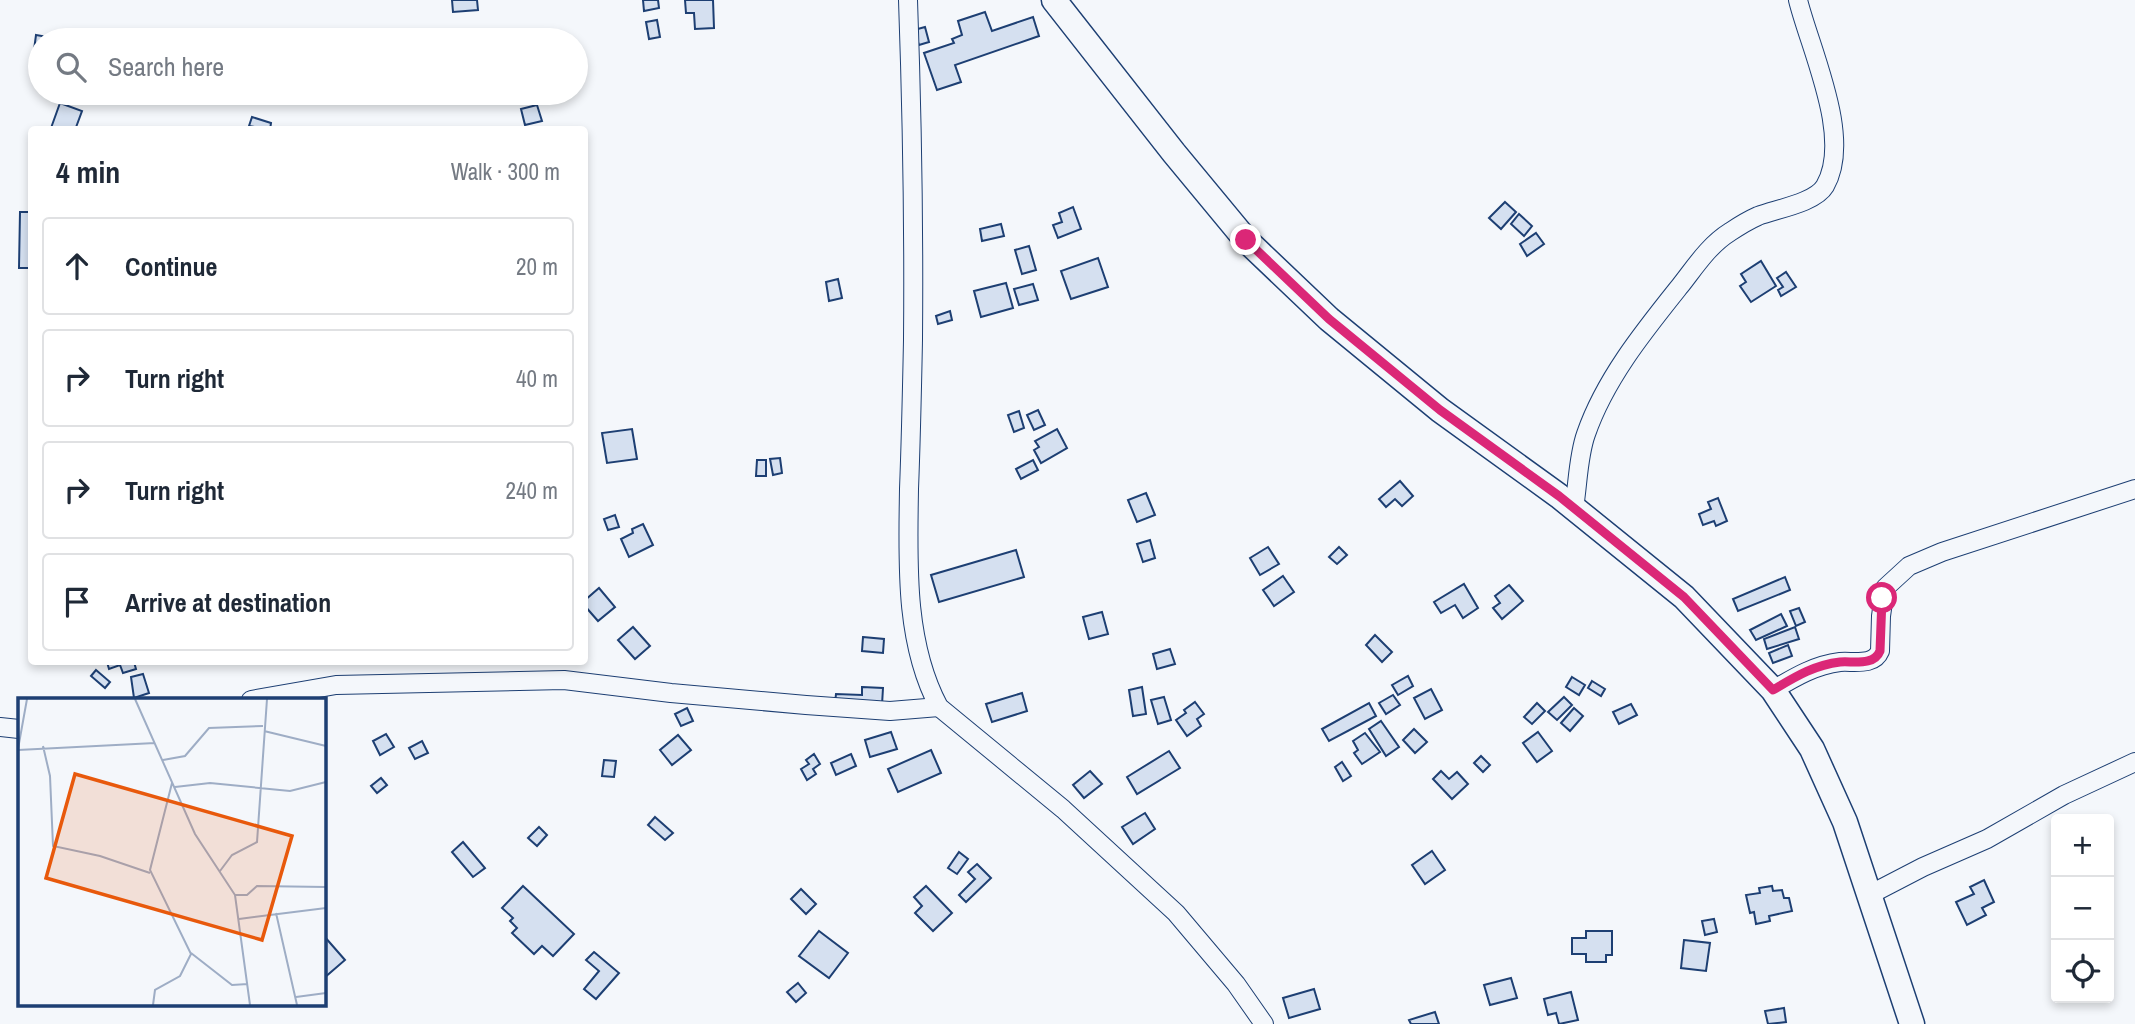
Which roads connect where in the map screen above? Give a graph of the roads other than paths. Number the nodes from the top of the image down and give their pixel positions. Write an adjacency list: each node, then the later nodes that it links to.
1 (908, 0): 8 (street)
2 (1054, 0): 5 (street)
3 (1798, 0): 5 (street)
4 (2135, 489): 6 (street)
5 (1574, 508): 6 (street)
6 (1773, 690): 12 (street)
7 (262, 698): 8 (street)
8 (939, 707): 13 (street)
9 (0, 727): 10 (street)
10 (18, 729)
11 (2135, 762): 12 (street)
12 (1869, 895): 14 (street)
13 (1264, 1024)
14 (1912, 1024)

